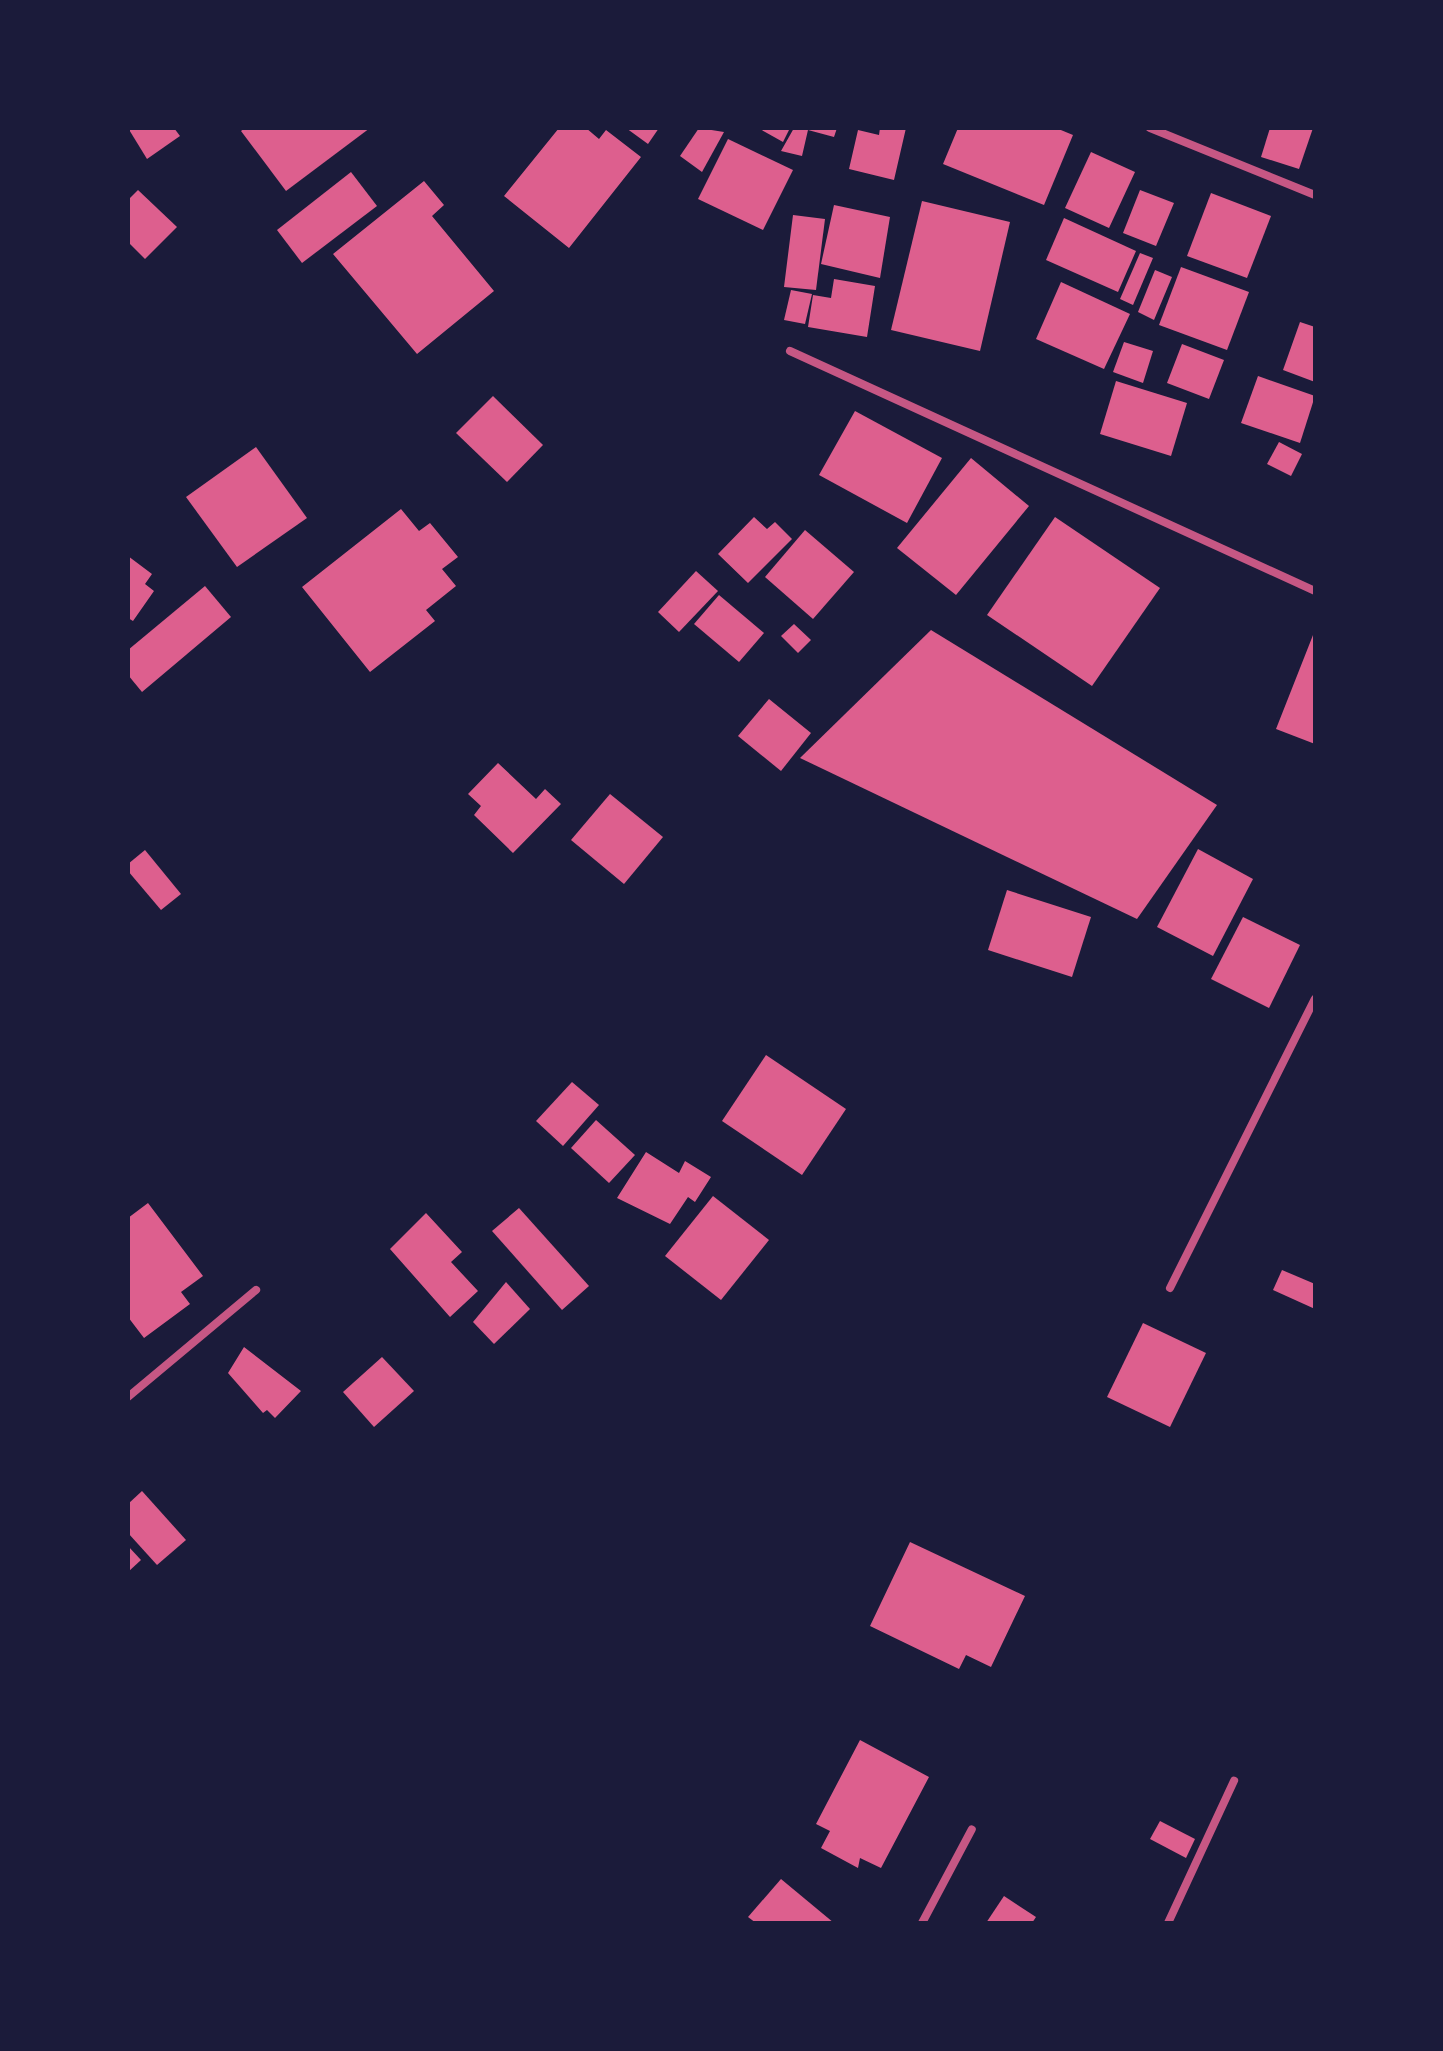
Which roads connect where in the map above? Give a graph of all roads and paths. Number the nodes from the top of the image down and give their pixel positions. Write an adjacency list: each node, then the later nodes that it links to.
1 (1150, 128): 2 (street)
2 (1315, 195)
3 (790, 351): 4 (street)
4 (1315, 591)
5 (1315, 999): 6 (street)
6 (1170, 1288)
7 (256, 1290): 8 (street)
8 (128, 1397)
9 (1234, 1781): 12 (street)
10 (972, 1829): 11 (street)
11 (922, 1923)
12 (1168, 1923)

